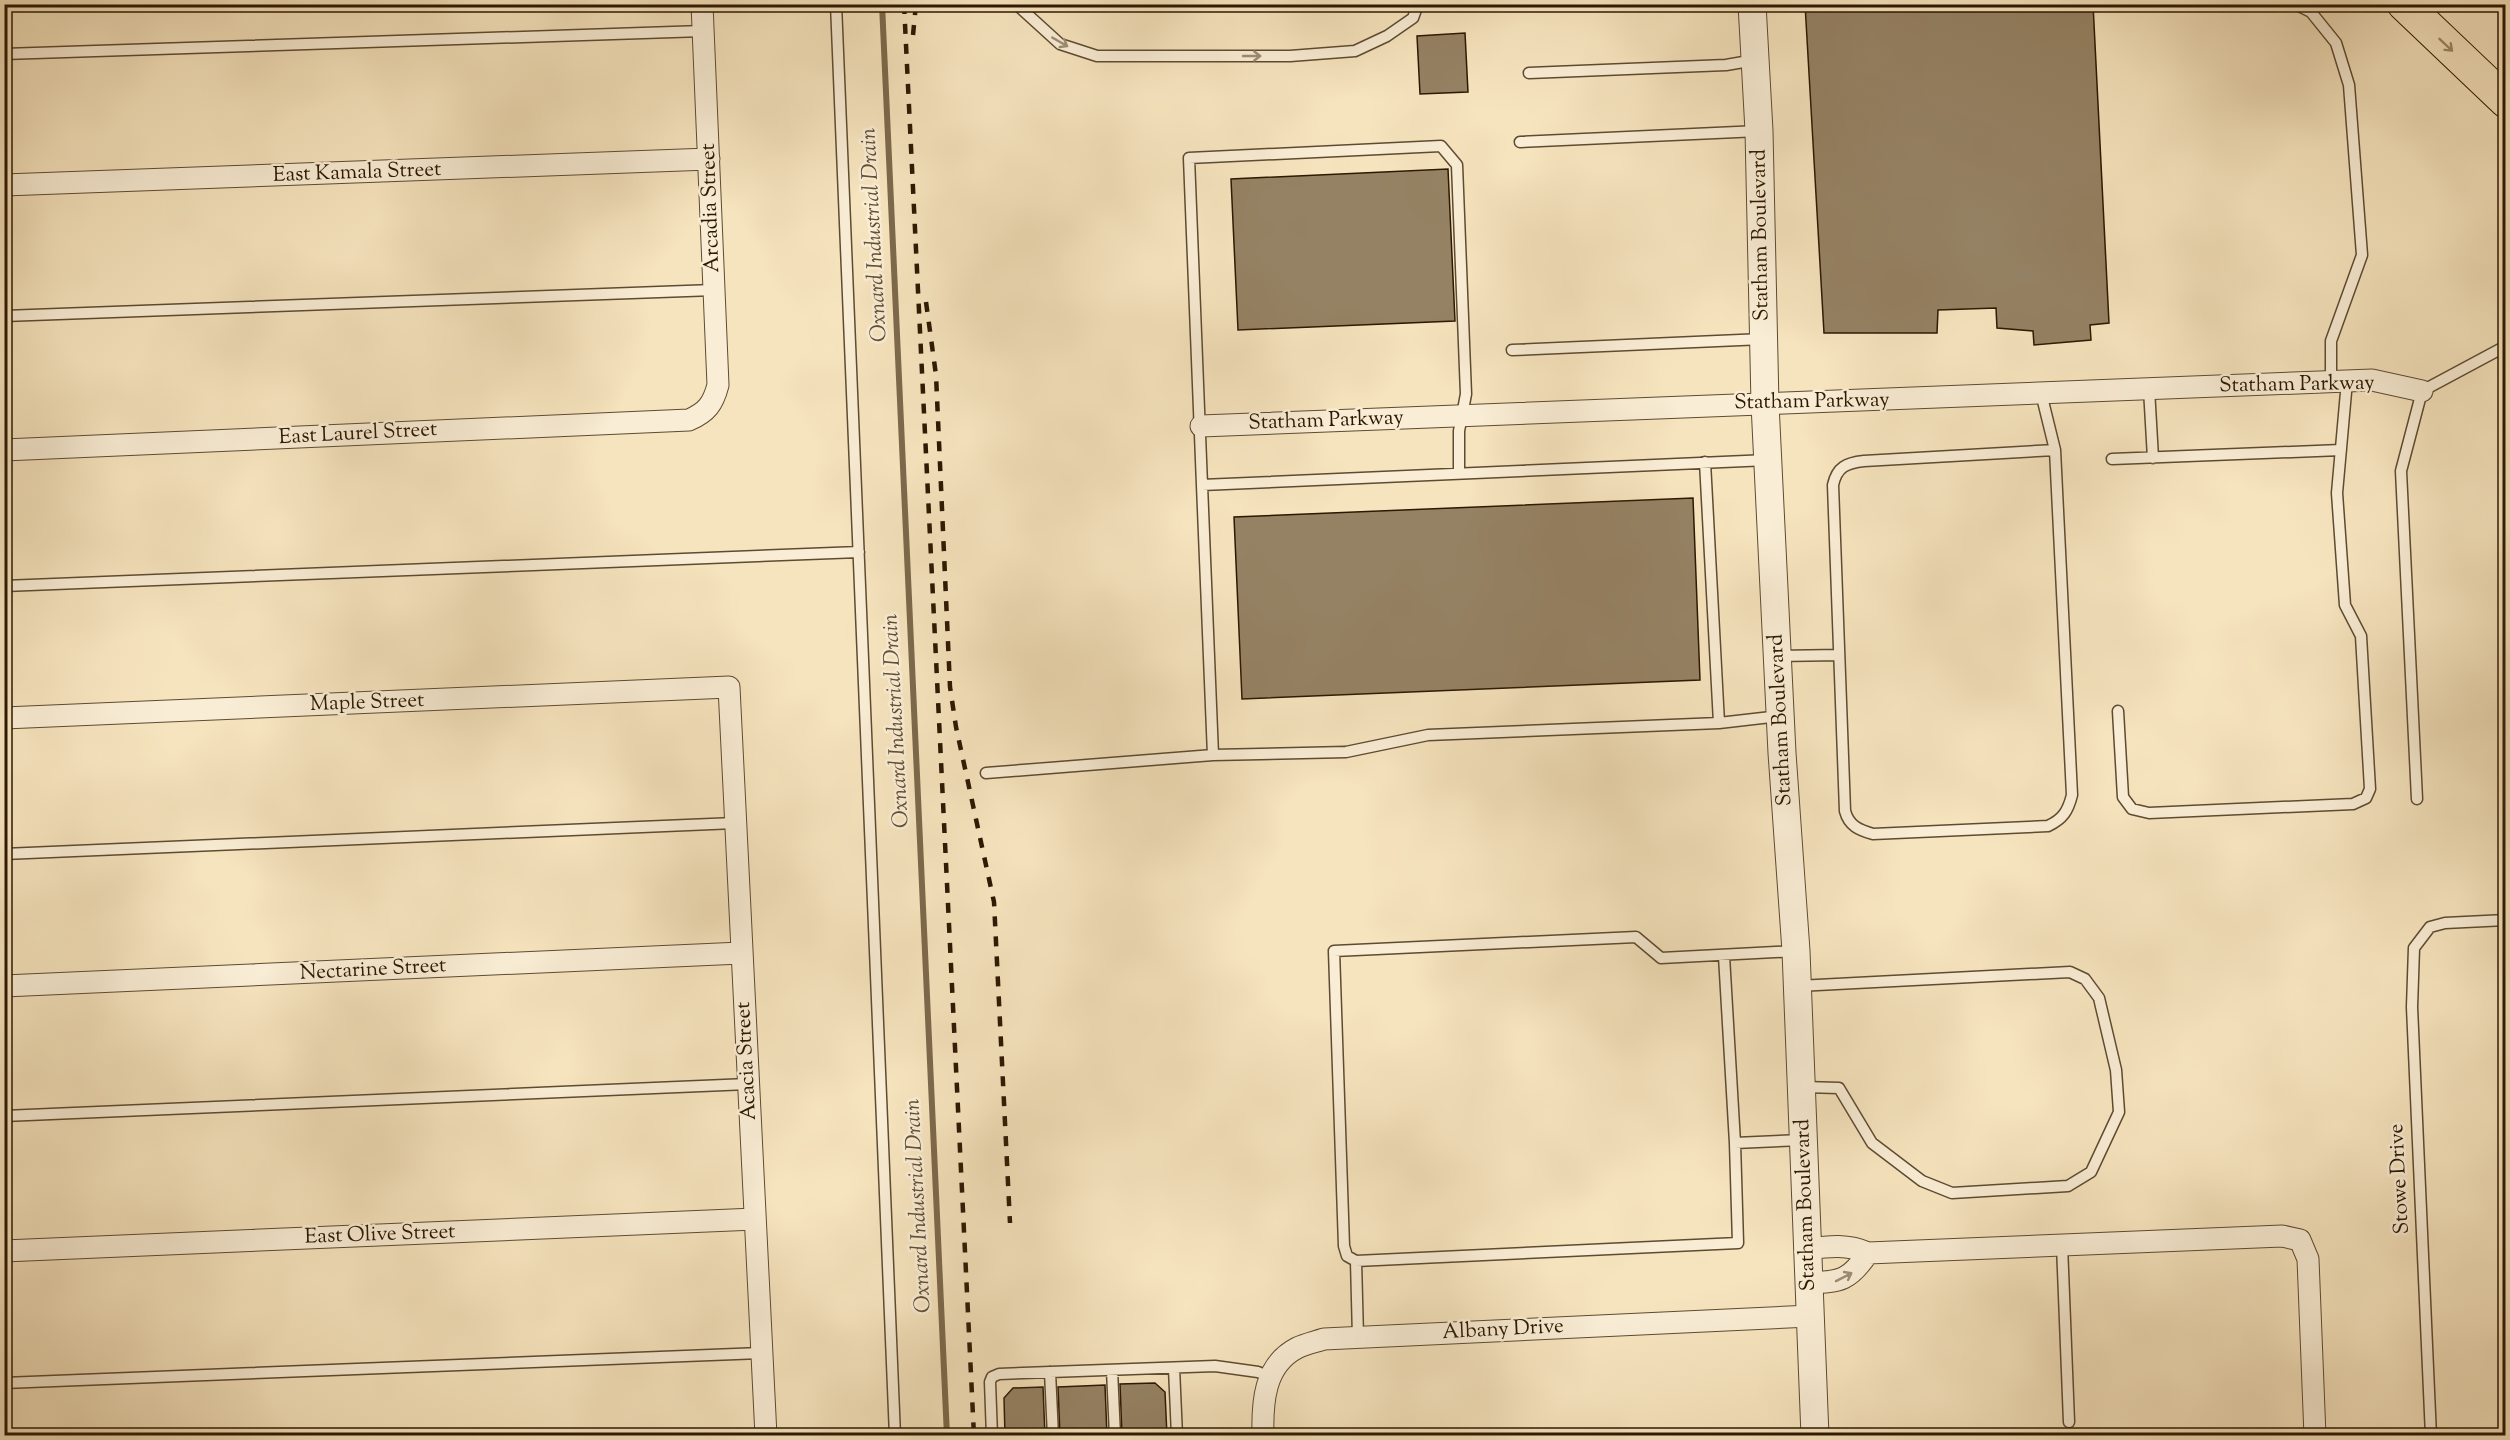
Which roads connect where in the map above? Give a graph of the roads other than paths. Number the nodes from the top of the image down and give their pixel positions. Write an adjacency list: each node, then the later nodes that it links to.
1 (702, 4): 8 (street, Arcadia Street)
2 (836, 4): 39 (lane)
3 (1016, 4): 4 (lane, one-way to 4)
4 (1418, 4)
5 (1752, 4): 10 (street, Statham Boulevard)
6 (2295, 4): 22 (lane)
7 (2404, 4): 12 (main road, one-way to 12)
8 (703, 31): 9 (lane); 15 (street, Arcadia Street)
9 (4, 54)
10 (1755, 60): 11 (lane); 13 (street, Statham Boulevard)
11 (1529, 73)
12 (2505, 101)
13 (1759, 131): 14 (lane); 19 (street, Statham Boulevard)
14 (1520, 142)
15 (709, 159): 16 (street, East Kamala Street); 17 (street, Arcadia Street)
16 (4, 186)
17 (714, 290): 18 (lane); 27 (street, Arcadia Street)
18 (4, 316)
19 (1763, 339): 21 (lane); 26 (street, Statham Boulevard)
20 (2505, 346): 24 (lane)
21 (1512, 350)
22 (2339, 381): 23 (street, Statham Parkway); 24 (street, Statham Parkway); 32 (lane)
23 (2149, 389): 25 (street, Statham Parkway); 33 (lane)
24 (2422, 392): 50 (lane)
25 (2041, 393): 26 (street, Statham Parkway); 31 (lane)
26 (1765, 404): 28 (street, Statham Parkway); 35 (street, Statham Boulevard)
27 (708, 409): 30 (street, East Laurel Street)
28 (1462, 415): 29 (street, Statham Parkway); 29 (lane); 37 (lane)
29 (1201, 426): 38 (lane)
30 (4, 450)
31 (2055, 450): 41 (lane); 41 (lane)
32 (2341, 450): 33 (lane); 44 (lane)
33 (2153, 458): 34 (lane)
34 (2112, 459)
35 (1768, 460): 36 (lane); 42 (street, Statham Boulevard)
36 (1705, 462): 37 (lane); 47 (lane)
37 (1459, 473): 38 (lane)
38 (1202, 484): 48 (lane)
39 (859, 552): 40 (lane); 81 (lane)
40 (4, 586)
41 (1839, 655): 42 (lane)
42 (1778, 656): 45 (street, Statham Boulevard)
43 (729, 687): 46 (street, Maple Street); 51 (street, Acacia Street)
44 (2118, 711)
45 (1781, 716): 47 (lane); 54 (street, Statham Boulevard)
46 (4, 718)
47 (1719, 723): 48 (lane)
48 (1213, 755): 49 (lane)
49 (986, 772)
50 (2417, 799)
51 (735, 823): 52 (lane); 55 (street, Acacia Street)
52 (4, 854)
53 (2505, 920): 89 (lane, Stowe Drive)
54 (1796, 951): 56 (lane); 58 (street, Statham Boulevard)
55 (741, 953): 57 (street, Nectarine Street); 59 (street, Acacia Street)
56 (1724, 956): 63 (lane); 69 (lane)
57 (4, 986)
58 (1798, 986): 60 (street, Statham Boulevard); 60 (lane)
59 (748, 1084): 61 (lane); 64 (street, Acacia Street)
60 (1802, 1087): 62 (street, Statham Boulevard)
61 (4, 1116)
62 (1804, 1140): 63 (lane); 66 (street, Statham Boulevard)
63 (1735, 1143): 69 (lane)
64 (755, 1219): 67 (street, East Olive Street); 73 (street, Acacia Street)
65 (2062, 1245): 68 (street); 79 (lane); 88 (street)
66 (1808, 1249): 68 (street); 70 (street, Statham Boulevard)
67 (4, 1251)
68 (1868, 1253): 70 (street, one-way to 68)
69 (1356, 1261): 72 (lane)
70 (1809, 1283): 71 (street, Statham Boulevard)
71 (1810, 1316): 72 (street, Albany Drive); 87 (street, Statham Boulevard)
72 (1358, 1337): 77 (street, Albany Drive)
73 (761, 1353): 78 (lane); 80 (street, Acacia Street)
74 (1174, 1368): 75 (lane); 77 (lane); 85 (lane)
75 (1112, 1370): 76 (lane); 84 (lane)
76 (1050, 1372): 82 (lane); 83 (lane)
77 (1270, 1377): 86 (street, Albany Drive)
78 (4, 1383)
79 (2069, 1422)
80 (766, 1436)
81 (895, 1436)
82 (992, 1436)
83 (1053, 1436)
84 (1115, 1436)
85 (1178, 1436)
86 (1263, 1436)
87 (1815, 1436)
88 (2315, 1436)
89 (2431, 1436)

